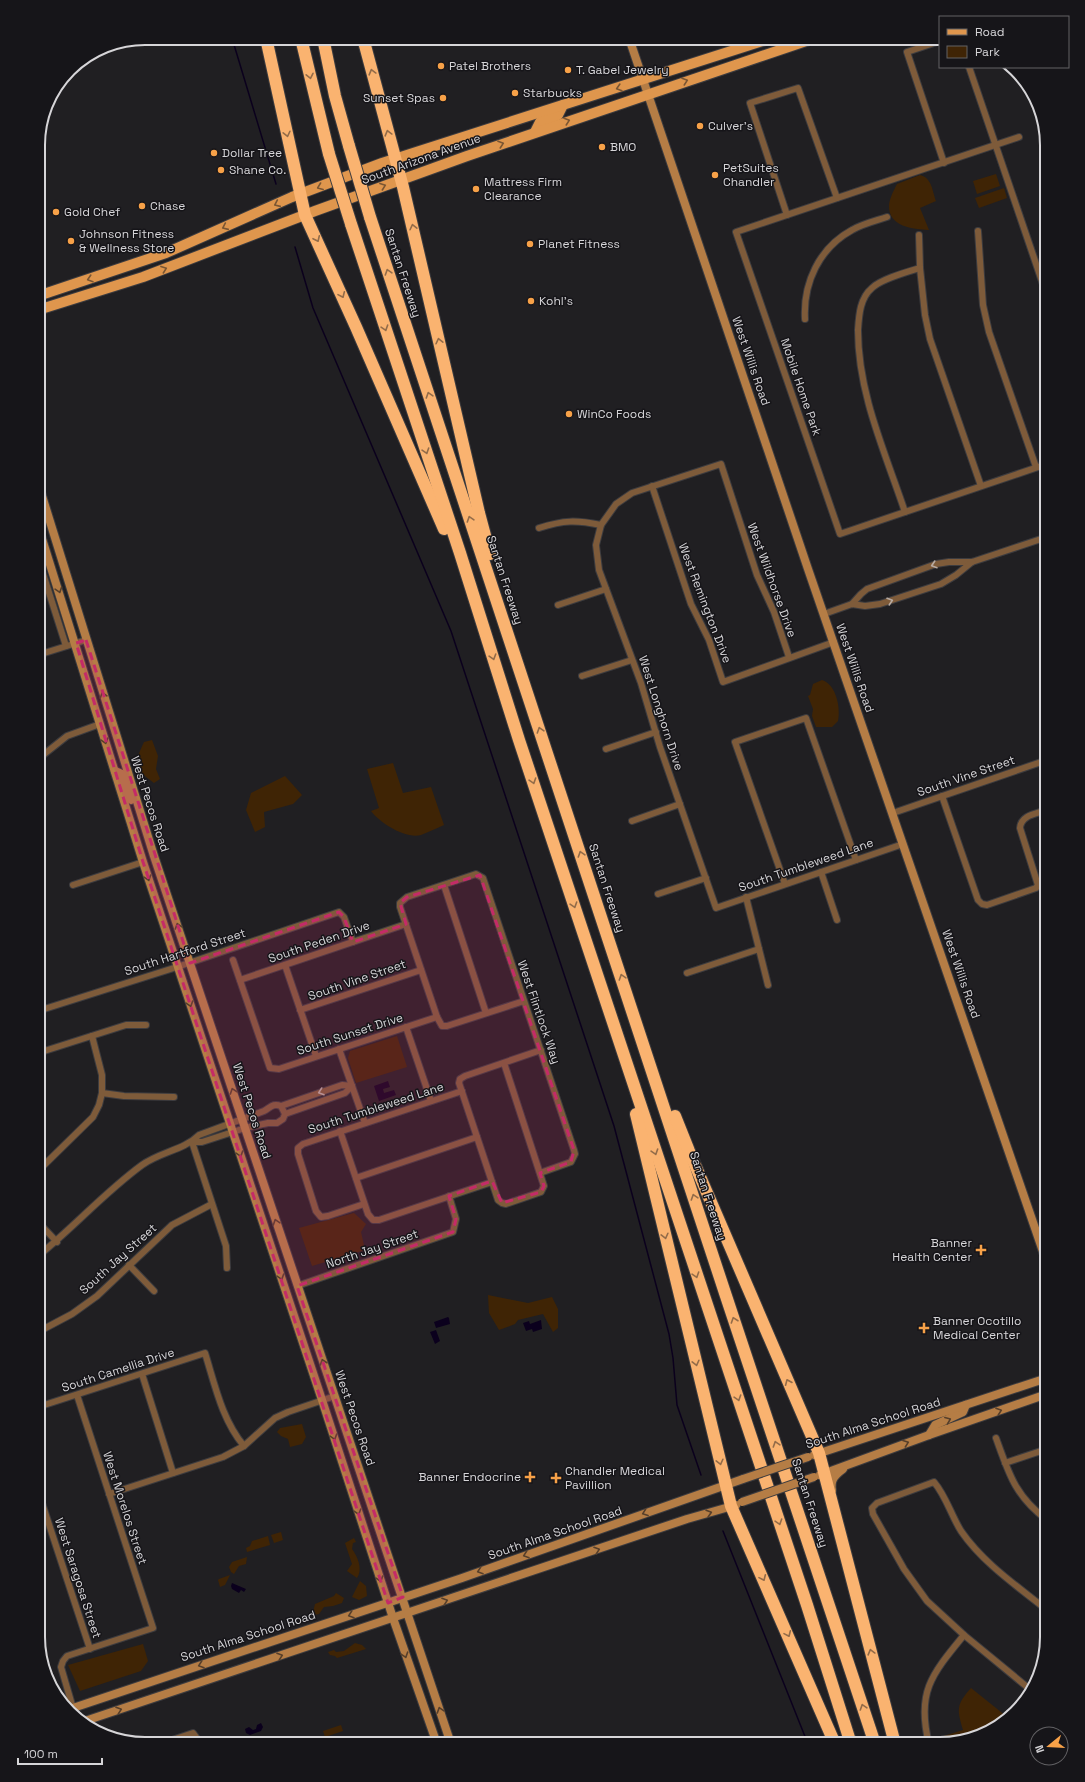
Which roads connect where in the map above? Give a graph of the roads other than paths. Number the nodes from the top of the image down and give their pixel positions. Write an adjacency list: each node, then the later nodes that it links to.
1 (268, 45): 19 (highway, one-way to 19)
2 (304, 45): 47 (highway, one-way to 47, bridge)
3 (324, 45): 48 (highway, Santan Freeway, one-way to 3, bridge)
4 (365, 45): 16 (highway, one-way to 4)
5 (632, 45): 10 (main road, West Willis Road)
6 (751, 45): 10 (main road, South Arizona Avenue)
7 (794, 45): 11 (main road, South Arizona Avenue, one-way to 7)
8 (928, 45): 17 (street)
9 (969, 68): 15 (street)
10 (644, 80): 11 (main road, West Willis Road); 12 (main road, South Arizona Avenue, one-way to 12)
11 (648, 94): 13 (main road, South Arizona Avenue, one-way to 11); 46 (main road, West Willis Road)
12 (563, 106): 13 (main road); 16 (main road, South Arizona Avenue)
13 (535, 132): 18 (main road, South Arizona Avenue, one-way to 13)
14 (1019, 137): 15 (street, Mobile Home Park)
15 (996, 145): 17 (street, Mobile Home Park); 27 (street)
16 (395, 159): 18 (highway); 19 (main road, South Arizona Avenue, one-way to 19)
17 (944, 163): 20 (street, Mobile Home Park)
18 (401, 179): 21 (main road, South Arizona Avenue, one-way to 18); 48 (highway, one-way to 18)
19 (300, 194): 21 (highway); 28 (main road, South Arizona Avenue, one-way to 28)
20 (837, 198): 22 (street, Mobile Home Park); 22 (street)
21 (305, 215): 29 (main road, South Arizona Avenue, one-way to 21); 47 (highway, one-way to 47)
22 (787, 216): 36 (street, Mobile Home Park)
23 (887, 217): 30 (street)
24 (978, 231): 32 (street)
25 (919, 235): 26 (street)
26 (920, 268): 34 (street); 36 (street)
27 (1040, 275)
28 (45, 294)
29 (45, 308)
30 (805, 319)
31 (1040, 467): 32 (street, Mobile Home Park)
32 (1036, 468): 34 (street, Mobile Home Park)
33 (652, 486): 37 (street); 54 (street, West Wildhorse Drive); 54 (street, West Remington Drive)
34 (981, 486): 36 (street, Mobile Home Park)
35 (45, 506): 49 (main road, West Pecos Road)
36 (905, 512)
37 (601, 525): 38 (street); 43 (street, West Longhorn Drive)
38 (539, 528)
39 (1040, 539): 41 (street)
40 (45, 548): 51 (main road, West Pecos Road, one-way to 51)
41 (972, 562): 44 (street, one-way to 41); 44 (street, one-way to 44)
42 (45, 580): 52 (street)
43 (606, 589): 45 (street); 55 (street, West Longhorn Drive)
44 (852, 604): 46 (street)
45 (558, 605)
46 (824, 614): 50 (main road, West Willis Road)
47 (481, 620): 91 (highway, one-way to 91)
48 (509, 635): 97 (highway, Santan Freeway, one-way to 48)
49 (86, 640): 51 (street); 65 (main road, West Pecos Road, one-way to 49)
50 (834, 642): 54 (street); 67 (main road, West Willis Road)
51 (76, 643): 52 (street); 57 (main road, West Pecos Road)
52 (66, 646): 53 (street)
53 (45, 653)
54 (789, 657)
55 (632, 660): 56 (street); 58 (street, West Longhorn Drive)
56 (582, 676)
57 (100, 724): 60 (street); 62 (main road, West Pecos Road, one-way to 62)
58 (656, 732): 59 (street); 64 (street, West Longhorn Drive)
59 (606, 749)
60 (45, 754)
61 (1040, 762): 63 (street, South Vine Street)
62 (115, 771): 65 (main road); 71 (main road, West Pecos Road)
63 (942, 796): 66 (street); 67 (street, South Vine Street)
64 (680, 804): 68 (street); 73 (street, West Longhorn Drive)
65 (138, 806): 85 (main road, West Pecos Road, one-way to 65)
66 (1040, 812)
67 (893, 813): 69 (main road, West Willis Road)
68 (632, 821)
69 (903, 844): 70 (street, South Tumbleweed Lane); 129 (main road, West Willis Road)
70 (856, 860): 72 (street, South Tumbleweed Lane); 74 (street)
71 (143, 862): 75 (street); 87 (main road, West Pecos Road, one-way to 87)
72 (821, 872): 74 (street, South Tumbleweed Lane); 80 (street)
73 (706, 878): 77 (street); 79 (street, West Longhorn Drive)
74 (785, 884): 78 (street, South Tumbleweed Lane)
75 (73, 885)
76 (444, 885): 81 (street); 93 (street, West Flintlock Way); 96 (street)
77 (658, 894)
78 (746, 897): 79 (street, South Tumbleweed Lane); 83 (street)
79 (716, 908)
80 (837, 920)
81 (406, 924): 82 (street, South Peden Drive); 88 (street)
82 (353, 942): 85 (street, South Hartford Street); 86 (street, South Peden Drive)
83 (758, 949): 89 (street); 92 (street)
84 (233, 960): 90 (street)
85 (190, 963): 87 (street, South Hartford Street); 115 (main road, West Pecos Road, one-way to 85)
86 (285, 965): 90 (street, South Peden Drive); 95 (street)
87 (177, 967): 94 (street, South Hartford Street); 116 (main road, West Pecos Road, one-way to 116)
88 (421, 970): 95 (street, South Vine Street); 98 (street)
89 (686, 973)
90 (240, 980): 105 (street, South Sunset Drive)
91 (599, 982): 153 (highway, one-way to 153); 175 (highway, one-way to 175)
92 (768, 985)
93 (524, 1001): 96 (street); 103 (street, West Flintlock Way)
94 (45, 1009)
95 (300, 1010): 105 (street)
96 (486, 1013): 98 (street)
97 (634, 1014): 148 (highway, one-way to 97); 176 (highway, Santan Freeway, one-way to 97)
98 (437, 1017): 100 (street, South Sunset Drive)
99 (146, 1025): 101 (street)
100 (406, 1027): 102 (street, South Sunset Drive); 111 (street)
101 (92, 1036): 104 (street); 109 (street)
102 (340, 1049): 105 (street, South Sunset Drive); 107 (street)
103 (541, 1050): 106 (street, South Tumbleweed Lane); 121 (street, West Flintlock Way)
104 (45, 1051)
105 (316, 1056)
106 (504, 1063): 108 (street, South Tumbleweed Lane); 121 (street)
107 (352, 1086): 112 (street, one-way to 112); 113 (street); 114 (street)
108 (462, 1092): 111 (street, South Tumbleweed Lane); 118 (street)
109 (102, 1093): 110 (street); 120 (street)
110 (174, 1097)
111 (431, 1101): 114 (street, South Tumbleweed Lane)
112 (281, 1106): 113 (street); 115 (street)
113 (285, 1114): 115 (street)
114 (365, 1123): 117 (street, South Tumbleweed Lane)
115 (244, 1124): 116 (street); 133 (main road, West Pecos Road, one-way to 115)
116 (231, 1128): 119 (street); 141 (main road, West Pecos Road, one-way to 141)
117 (340, 1132): 122 (street); 126 (street, South Tumbleweed Lane)
118 (477, 1137): 122 (street); 123 (street)
119 (192, 1142): 125 (street); 128 (street)
120 (45, 1164)
121 (540, 1173): 123 (street)
122 (356, 1178): 126 (street)
123 (492, 1182): 124 (street)
124 (448, 1196): 126 (street); 133 (street, North Jay Street)
125 (212, 1204): 131 (street, South Jay Street); 132 (street)
126 (364, 1204)
127 (45, 1229): 128 (street)
128 (57, 1242): 130 (street)
129 (1040, 1243)
130 (45, 1251)
131 (129, 1265): 134 (street); 135 (street, South Jay Street)
132 (227, 1268)
133 (297, 1286): 139 (main road, West Pecos Road, one-way to 133)
134 (154, 1291)
135 (45, 1328)
136 (142, 1374): 138 (street, South Camellia Drive); 146 (street, South Camellia Drive); 151 (street)
137 (1040, 1380): 143 (main road, South Alma School Road)
138 (77, 1395): 142 (street, South Camellia Drive); 154 (street, West Morelos Street)
139 (334, 1396): 141 (street); 159 (main road, West Pecos Road)
140 (1040, 1396): 144 (main road, one-way to 140)
141 (322, 1400): 146 (street); 160 (main road, West Pecos Road, one-way to 160)
142 (45, 1405)
143 (966, 1405): 144 (main road, one-way to 143); 148 (main road, South Alma School Road)
144 (929, 1435): 149 (main road, one-way to 144)
145 (996, 1438): 150 (street)
146 (244, 1446): 151 (street)
147 (1040, 1452): 150 (street)
148 (813, 1455): 152 (highway); 153 (main road, South Alma School Road, bridge)
149 (854, 1462): 152 (main road); 158 (main road)
150 (1005, 1463): 157 (street)
151 (173, 1473): 154 (street)
152 (819, 1475): 155 (main road, bridge); 158 (highway)
153 (725, 1485): 155 (highway); 159 (main road, South Alma School Road, one-way to 159)
154 (109, 1494): 165 (street, West Morelos Street)
155 (737, 1504): 162 (main road, one-way to 155); 174 (highway, one-way to 174)
156 (45, 1512): 165 (street, West Saragosa Street)
157 (1040, 1514)
158 (853, 1584): 177 (highway, one-way to 158)
159 (403, 1597): 160 (main road, South Alma School Road); 162 (main road, West Pecos Road)
160 (388, 1603): 163 (main road, West Pecos Road); 168 (main road, South Alma School Road, one-way to 168)
161 (1040, 1604): 164 (street)
162 (408, 1613): 163 (main road); 173 (main road, West Pecos Road, one-way to 162)
163 (393, 1618): 169 (main road, one-way to 163); 172 (main road, West Pecos Road, one-way to 172)
164 (964, 1635): 166 (street); 178 (street)
165 (90, 1649): 167 (street)
166 (1027, 1687)
167 (71, 1704)
168 (76, 1709)
169 (89, 1720)
170 (181, 1737): 171 (street)
171 (196, 1737)
172 (435, 1737)
173 (449, 1737)
174 (832, 1737)
175 (849, 1737)
176 (874, 1737)
177 (893, 1737)
178 (927, 1737)

